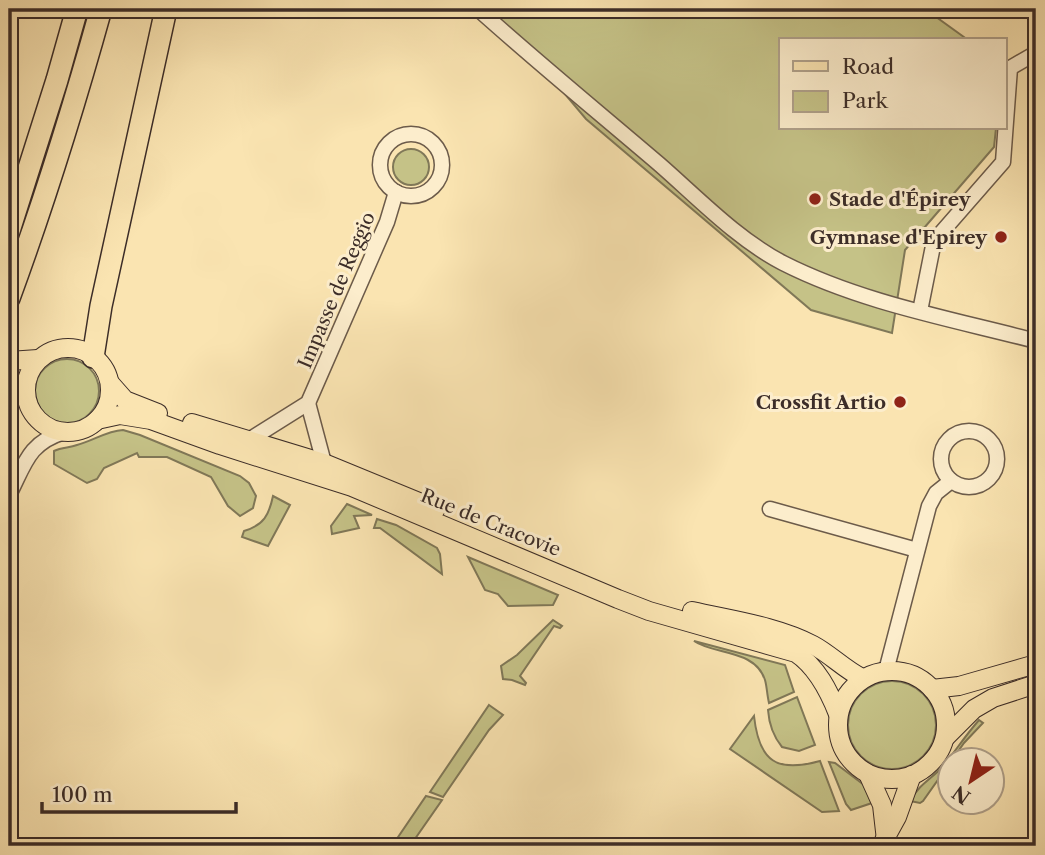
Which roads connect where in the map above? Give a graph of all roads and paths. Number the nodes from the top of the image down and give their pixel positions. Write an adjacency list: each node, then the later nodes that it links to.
1 (77, 9): 9 (highway)
2 (101, 9): 10 (highway)
3 (166, 9): 13 (highway)
4 (478, 9): 11 (street)
5 (1036, 52): 6 (street)
6 (1006, 122)
7 (1005, 130): 11 (street)
8 (396, 192): 8 (street); 19 (street, Impasse de Reggio)
9 (9, 232)
10 (9, 298)
11 (920, 311): 12 (street)
12 (1036, 341)
13 (93, 357): 14 (main road); 17 (main road)
14 (38, 359): 15 (main road); 18 (main road)
15 (9, 360)
16 (9, 379): 18 (main road)
17 (110, 383): 20 (main road); 22 (main road, Rue de Cracovie)
18 (26, 393): 21 (main road)
19 (308, 403): 22 (street); 23 (street)
20 (97, 420): 21 (main road); 33 (main road, Rue de Cracovie)
21 (64, 432): 25 (street)
22 (249, 440): 23 (main road, Rue de Cracovie)
23 (324, 463): 30 (main road, Rue de Cracovie)
24 (951, 481): 27 (street)
25 (9, 495)
26 (769, 509): 27 (street)
27 (917, 550): 29 (street)
28 (1036, 664): 32 (main road)
29 (886, 671): 30 (main road); 32 (main road)
30 (862, 678): 33 (main road)
31 (1036, 684): 34 (main road)
32 (932, 689): 34 (main road)
33 (838, 714): 35 (main road)
34 (945, 738): 36 (main road)
35 (868, 774): 36 (main road); 37 (main road)
36 (912, 775): 37 (main road)
37 (884, 843)

